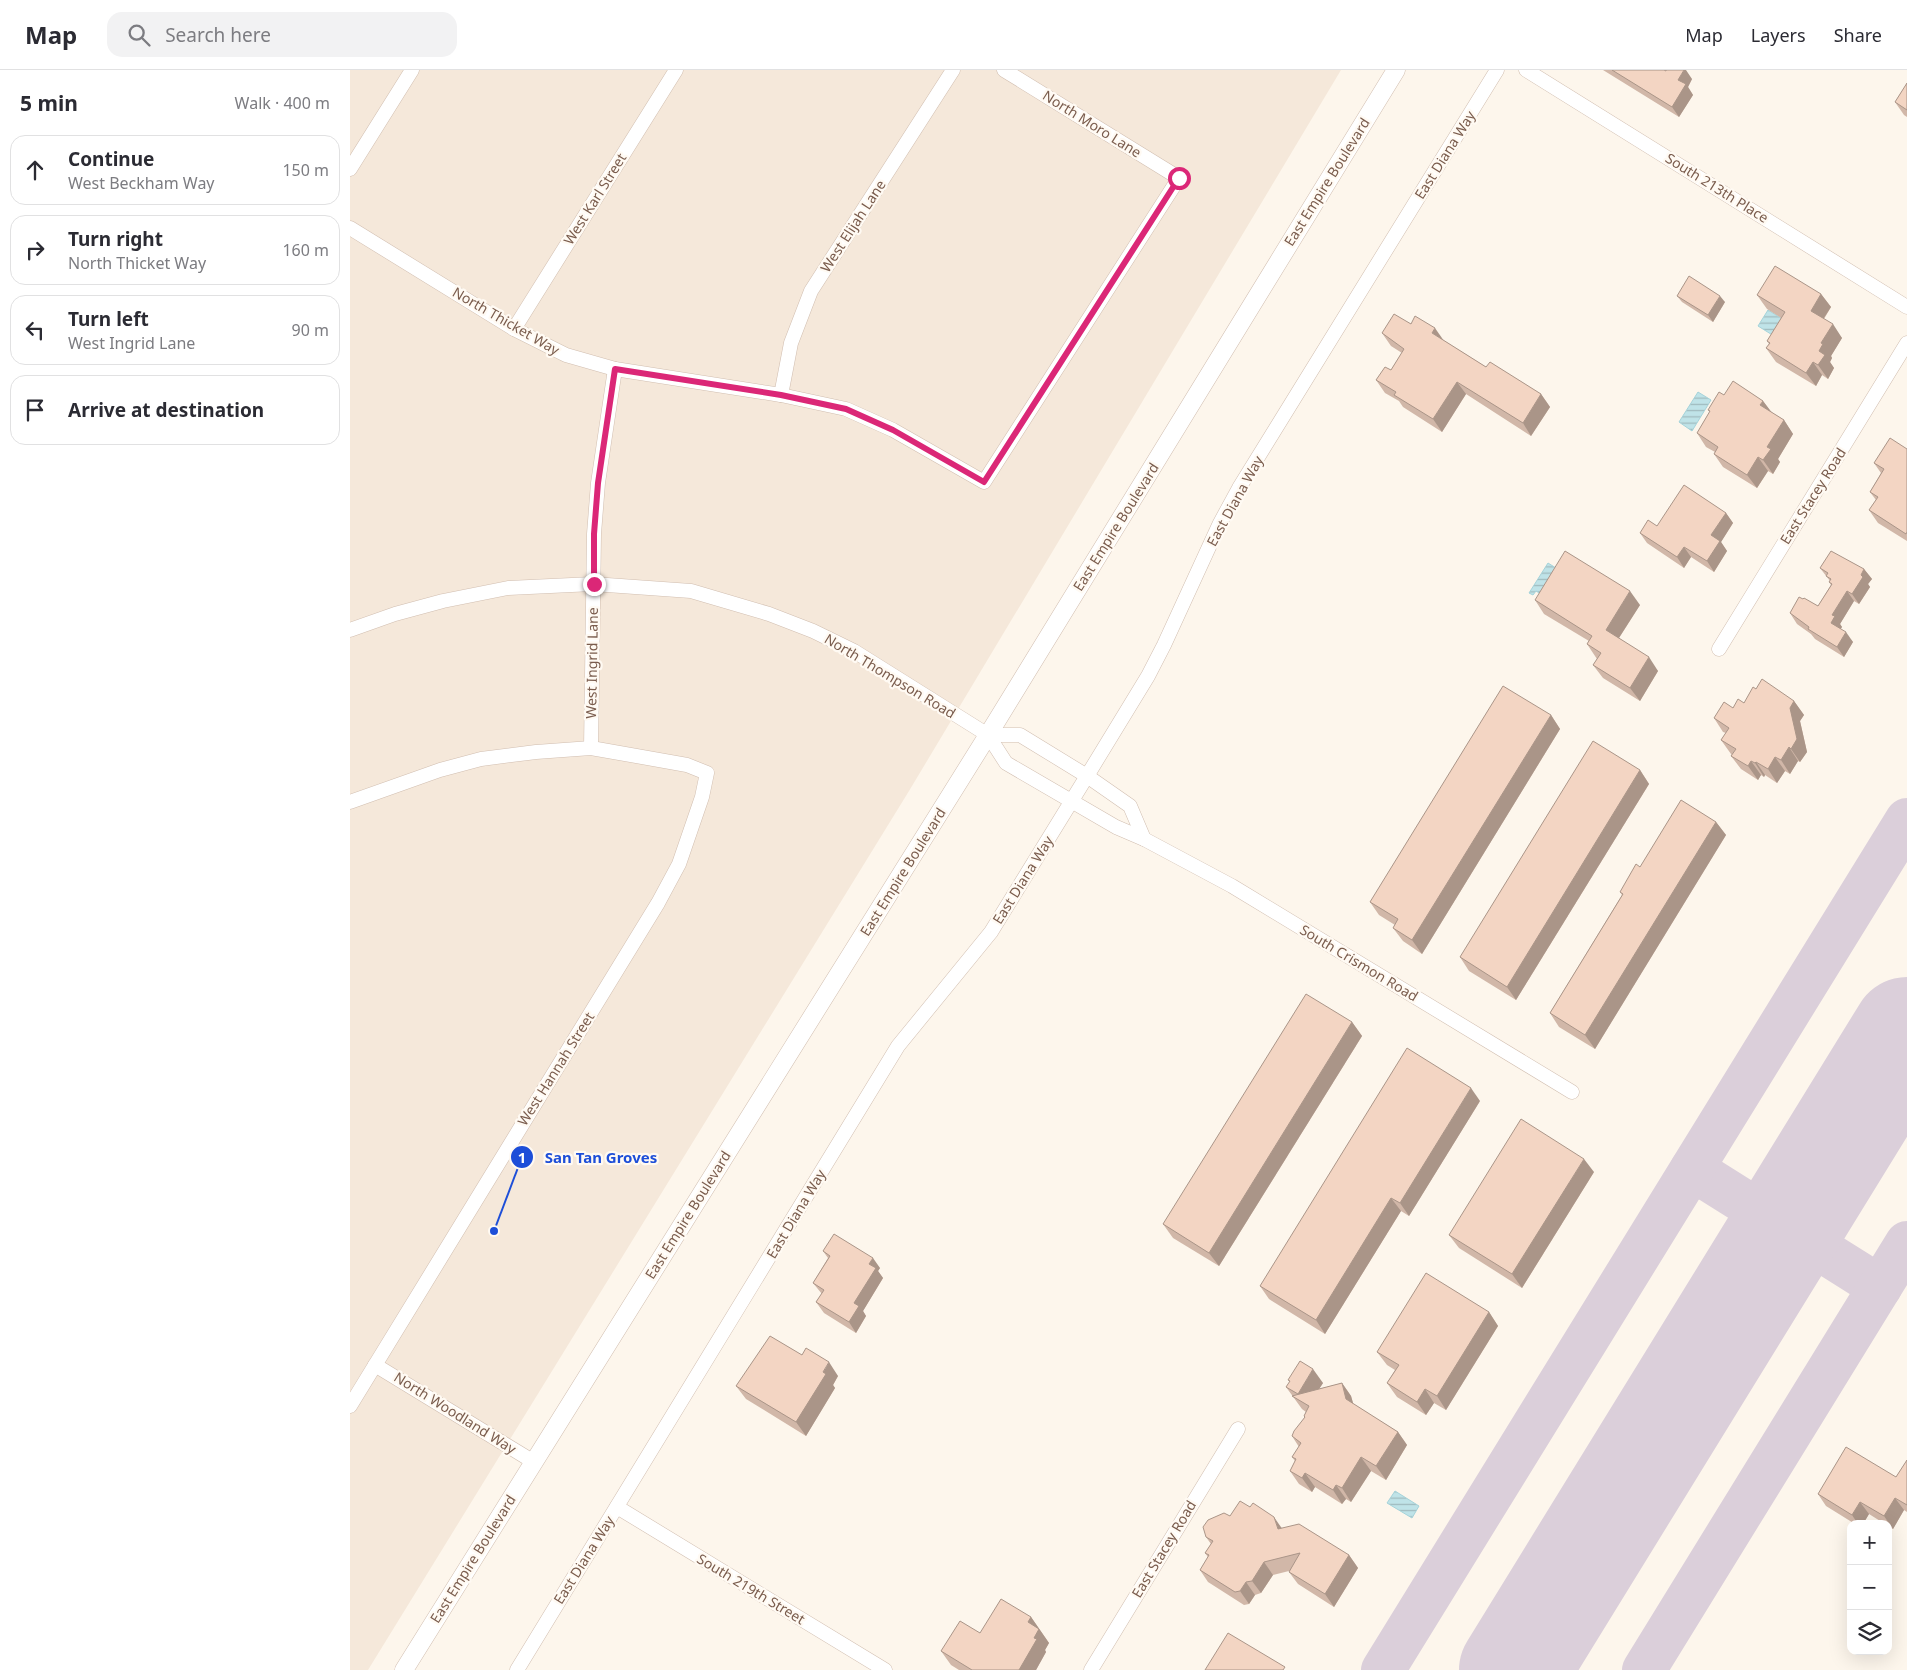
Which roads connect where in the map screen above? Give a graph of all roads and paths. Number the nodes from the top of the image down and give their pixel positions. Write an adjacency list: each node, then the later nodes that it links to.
1 (412, 70): 8 (street)
2 (676, 70): 11 (street, West Karl Street)
3 (953, 70): 14 (street, West Elijah Lane)
4 (1004, 70): 15 (street, North Moro Lane)
5 (1396, 70): 19 (street, East Empire Boulevard)
6 (1497, 70): 21 (street, East Diana Way)
7 (1526, 70): 10 (street, South 213th Place)
8 (350, 169)
9 (350, 228): 11 (street, North Thicket Way)
10 (1907, 307)
11 (514, 329): 13 (street, North Thicket Way)
12 (1907, 343): 18 (street, East Stacey Road)
13 (615, 369): 14 (street, North Thicket Way); 16 (street, West Ingrid Lane)
14 (781, 395): 15 (street, North Thicket Way)
15 (984, 482)
16 (594, 584): 17 (street, North Thompson Road); 19 (street, North Thompson Road); 20 (street, West Ingrid Lane)
17 (350, 630)
18 (1719, 649)
19 (988, 735): 21 (street); 22 (street, South Crismon Road); 29 (street, East Empire Boulevard)
20 (591, 748): 23 (street); 26 (street, West Hannah Street)
21 (1088, 776): 22 (street, East Diana Way); 24 (street)
22 (1072, 801): 24 (street, South Crismon Road); 30 (street, East Diana Way)
23 (350, 802)
24 (1144, 839): 25 (street, South Crismon Road)
25 (1572, 1092)
26 (375, 1364): 27 (street, West Hannah Street); 29 (street, North Woodland Way)
27 (350, 1406)
28 (1238, 1429): 34 (street, East Stacey Road)
29 (534, 1462): 31 (street, East Empire Boulevard)
30 (617, 1507): 32 (street, East Diana Way); 33 (street, South 219th Street)
31 (404, 1670)
32 (517, 1670)
33 (885, 1670)
34 (1091, 1670)

